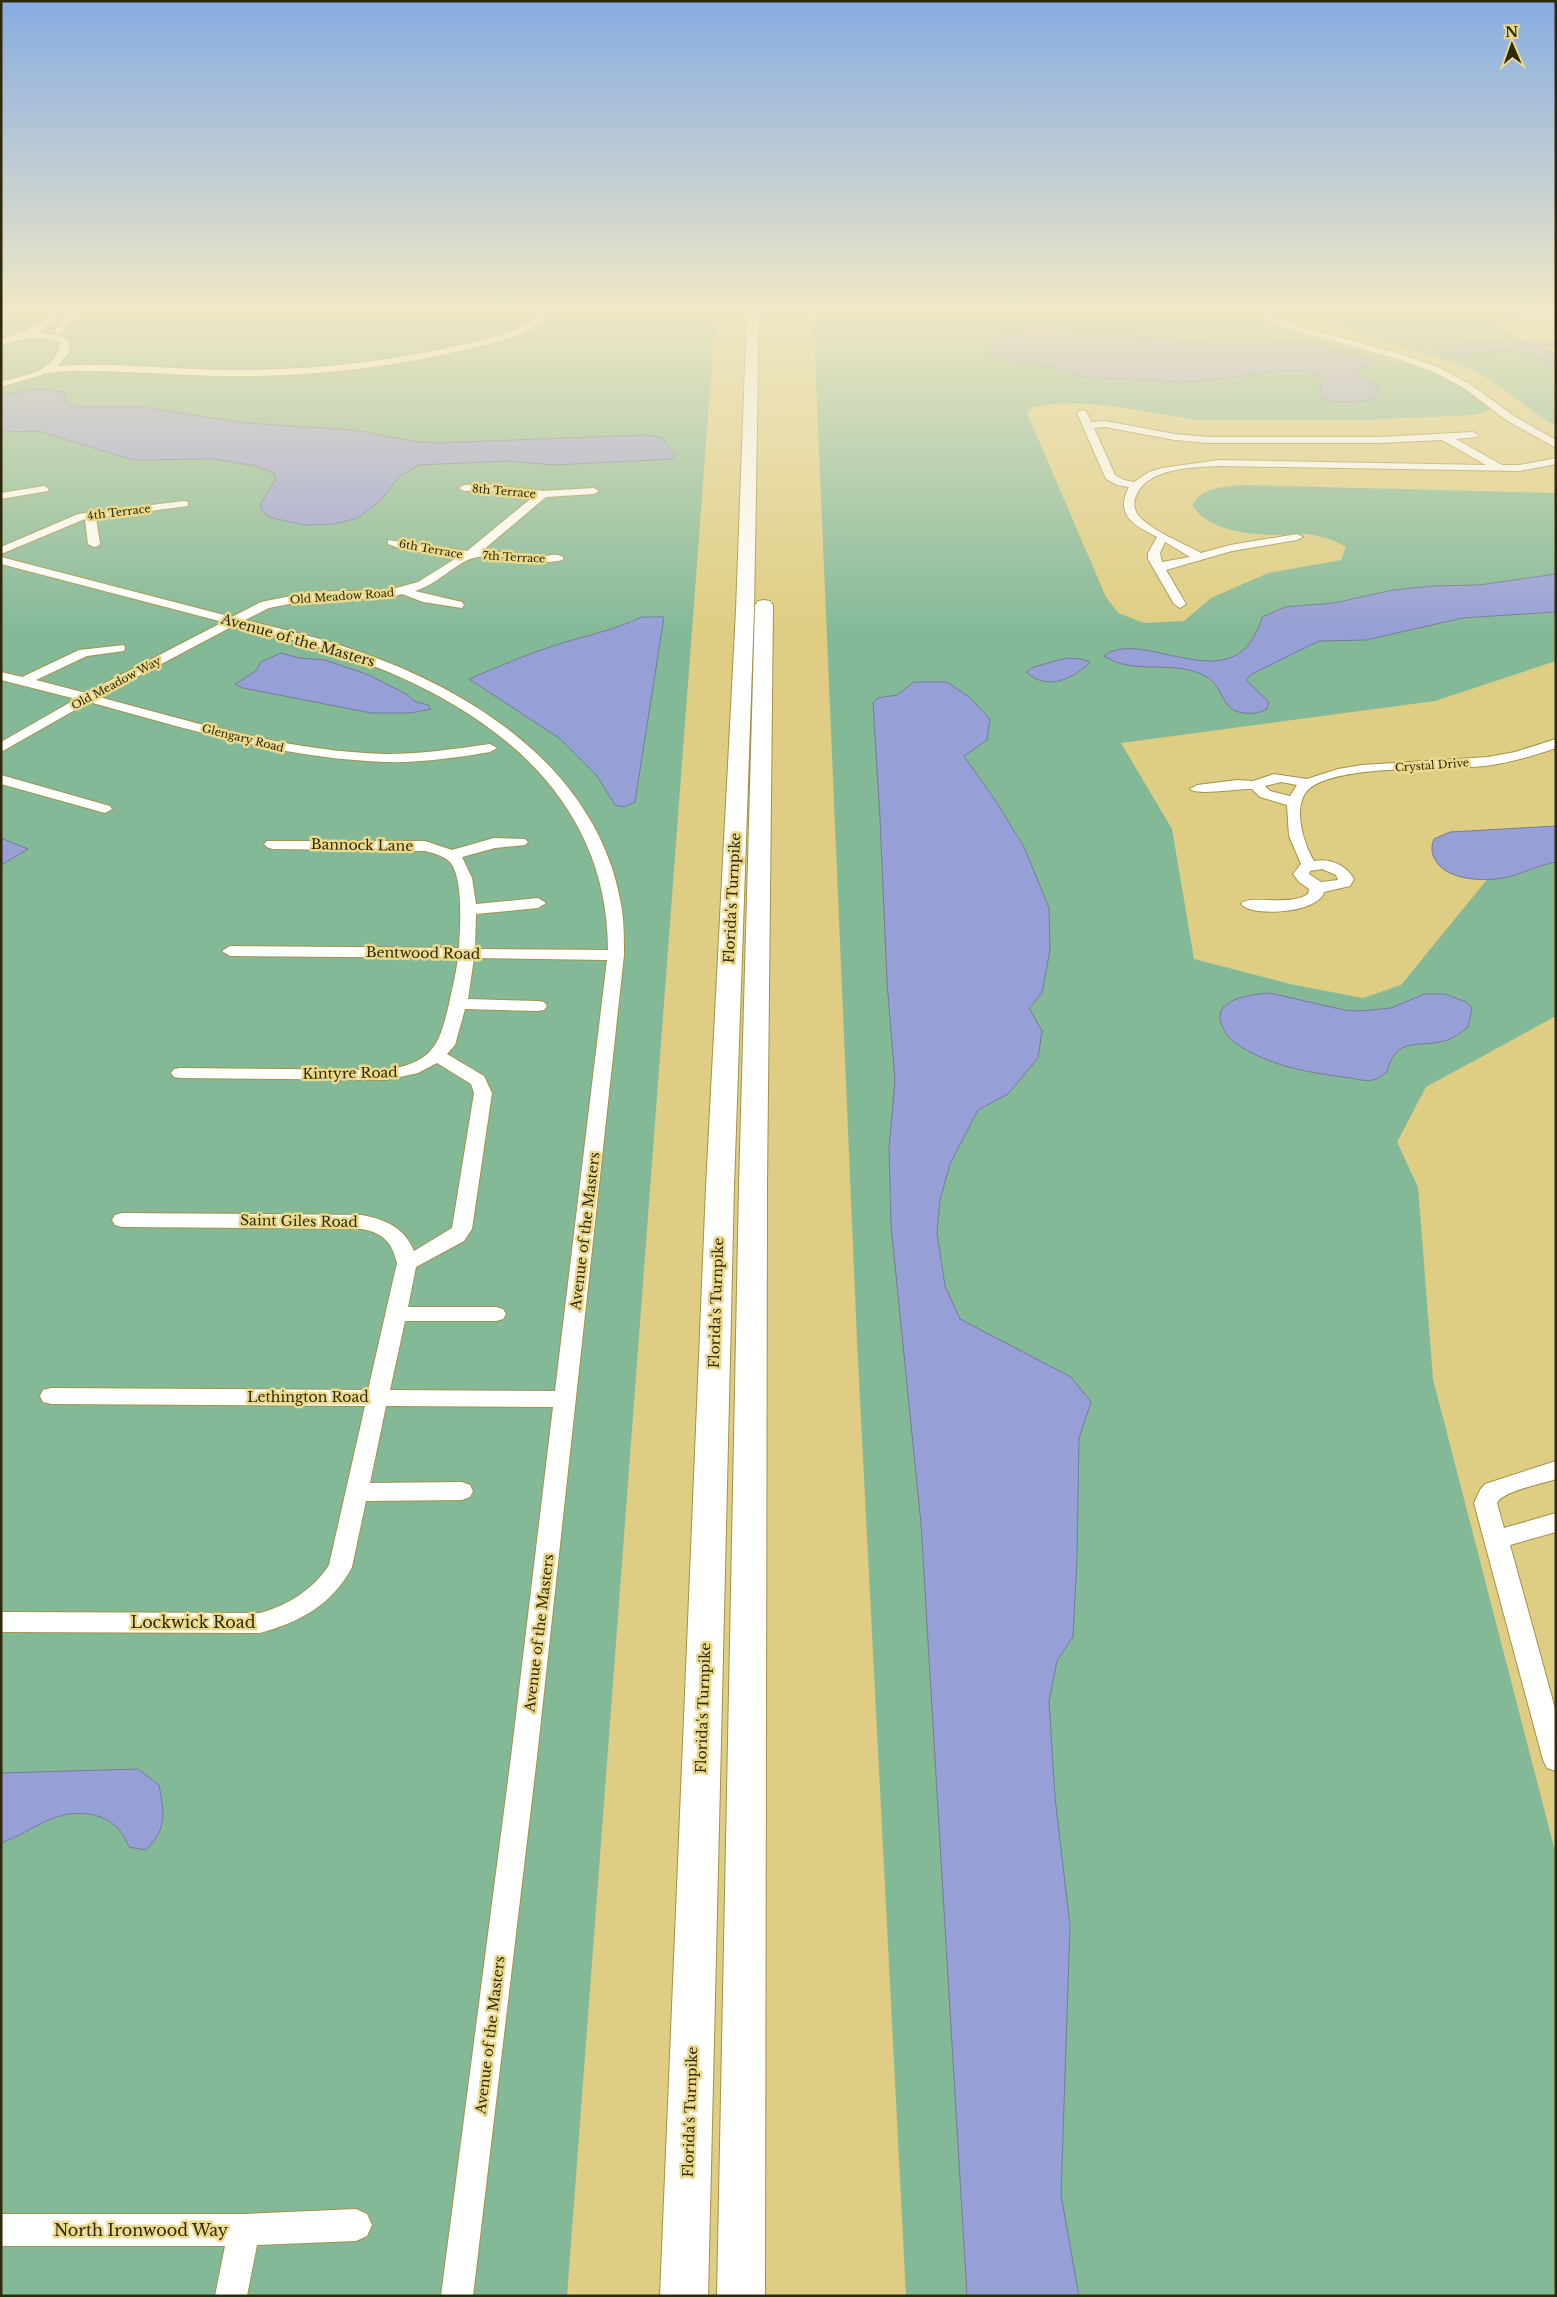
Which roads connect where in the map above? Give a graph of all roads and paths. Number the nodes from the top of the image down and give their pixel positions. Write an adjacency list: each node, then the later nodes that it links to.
1 (750, 417): 83 (highway, Florida's Turnpike)
2 (1084, 417): 5 (street)
3 (1509, 417): 9 (street)
4 (1524, 417): 8 (street)
5 (1088, 425): 7 (street); 13 (street)
6 (1473, 435): 7 (street)
7 (1445, 437): 12 (street)
8 (1556, 437)
9 (1556, 445)
10 (1556, 455): 12 (street)
11 (1556, 461): 12 (street)
12 (1500, 468): 13 (street)
13 (1134, 485): 22 (street)
14 (464, 488): 17 (street, 8th Terrace)
15 (44, 489): 18 (street)
16 (594, 491): 17 (street, 8th Terrace)
17 (543, 494): 27 (street, Old Meadow Road)
18 (1, 496)
19 (184, 504): 20 (street, 4th Terrace)
20 (90, 515): 25 (street); 26 (street, 4th Terrace)
21 (765, 534): 84 (highway, Florida's Turnpike)
22 (1163, 536): 28 (street); 31 (street)
23 (1297, 537): 28 (street)
24 (392, 542): 27 (street, 6th Terrace)
25 (94, 544)
26 (1, 551)
27 (470, 555): 29 (street, 7th Terrace); 32 (street, Old Meadow Road)
28 (1199, 557): 31 (street)
29 (558, 558)
30 (1, 560): 35 (street, Avenue of the Masters)
31 (1158, 566): 33 (street)
32 (404, 591): 34 (street); 35 (street, Old Meadow Road)
33 (1180, 604)
34 (458, 605)
35 (233, 621): 39 (street, Old Meadow Way); 59 (street, Avenue of the Masters)
36 (119, 648): 38 (street)
37 (1, 676): 38 (street, Glengary Road)
38 (24, 681): 39 (street, Glengary Road)
39 (88, 698): 41 (street, Old Meadow Way); 42 (street, Glengary Road)
40 (1556, 743): 44 (street, Crystal Drive)
41 (1, 748)
42 (490, 748)
43 (1, 779): 48 (street)
44 (1307, 783): 45 (street, Crystal Drive); 47 (street)
45 (1256, 785): 46 (street); 47 (street)
46 (1197, 789)
47 (1294, 802): 52 (street)
48 (105, 809)
49 (520, 842): 51 (street)
50 (272, 844): 51 (street, Bannock Lane)
51 (451, 855): 56 (street)
52 (1309, 865): 53 (street); 53 (street)
53 (1318, 886): 55 (street)
54 (538, 903): 56 (street)
55 (1248, 904)
56 (468, 910): 58 (street)
57 (230, 951): 58 (street, Bentwood Road)
58 (467, 953): 59 (street, Bentwood Road); 60 (street)
59 (616, 955): 70 (street, Avenue of the Masters)
60 (457, 1004): 61 (street); 62 (street)
61 (538, 1006)
62 (437, 1056): 63 (street, Kintyre Road); 65 (street)
63 (180, 1073)
64 (122, 1220): 65 (street, Saint Giles Road)
65 (407, 1263): 66 (street)
66 (396, 1314): 67 (street); 69 (street)
67 (496, 1314)
68 (51, 1396): 69 (street, Lethington Road)
69 (378, 1398): 70 (street, Lethington Road); 73 (street, Lockwick Road)
70 (566, 1399): 82 (street, Avenue of the Masters)
71 (1556, 1470): 75 (street)
72 (462, 1490): 73 (street)
73 (357, 1492): 76 (street, Lockwick Road)
74 (1556, 1522): 75 (street)
75 (1497, 1540): 77 (street)
76 (1, 1622)
77 (1556, 1760)
78 (356, 2225): 80 (street)
79 (1, 2230): 80 (street, North Ironwood Way)
80 (244, 2230): 81 (street, North Ironwood Way)
81 (231, 2296)
82 (457, 2296)
83 (684, 2296)
84 (741, 2296)

